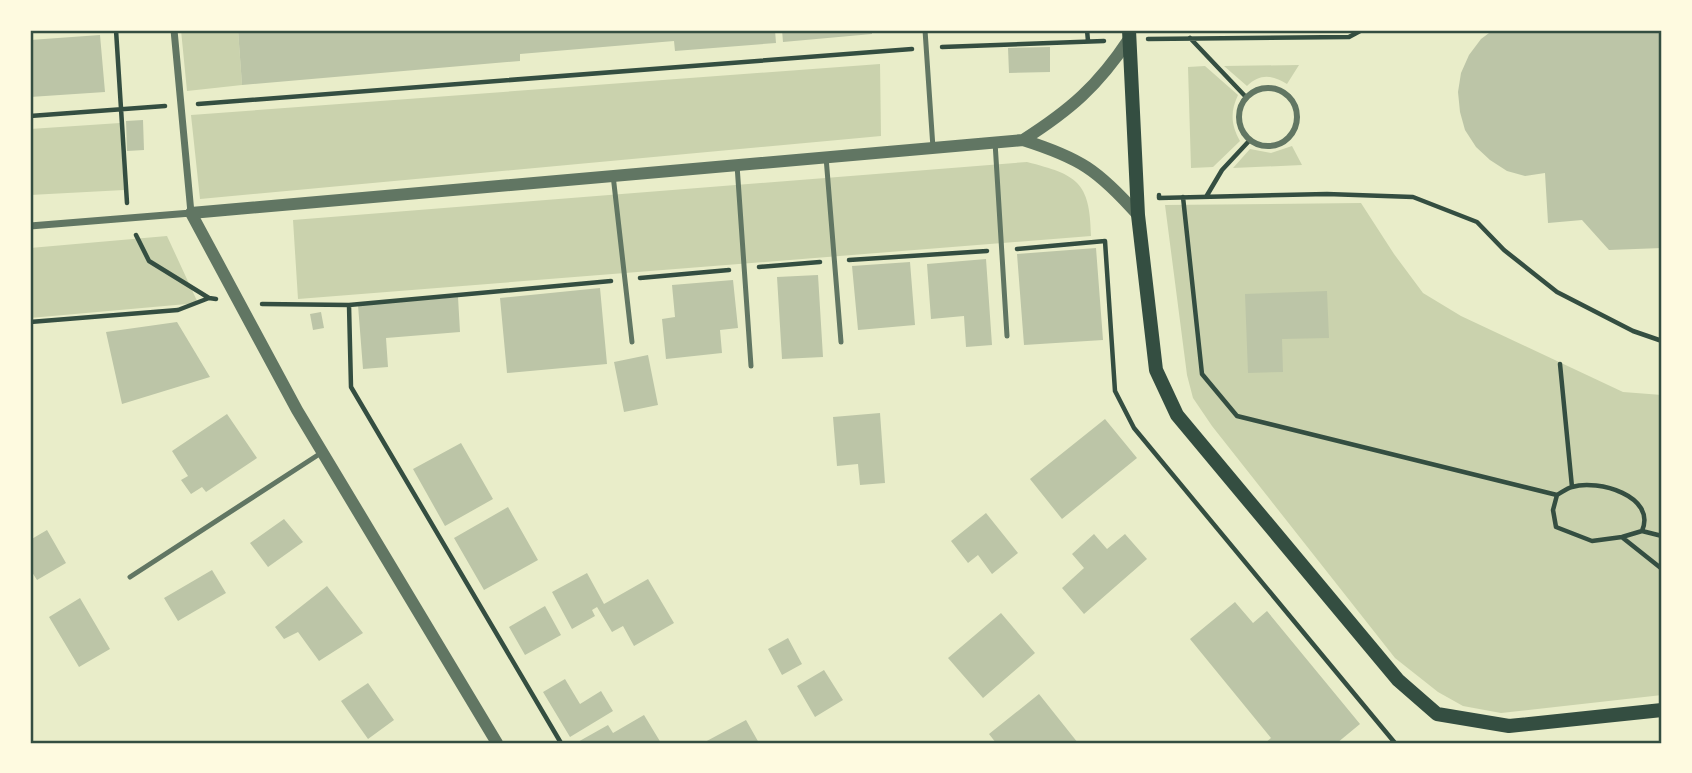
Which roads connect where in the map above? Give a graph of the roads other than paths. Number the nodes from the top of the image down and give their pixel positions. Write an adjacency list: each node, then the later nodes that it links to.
1 (173, 30): 11 (street)
2 (925, 30): 7 (lane)
3 (1129, 35): 5 (street); 12 (main road)
4 (1245, 96): 4 (street)
5 (1023, 140): 6 (street); 12 (street)
6 (995, 142): 7 (street); 14 (lane)
7 (933, 148): 8 (street)
8 (826, 157): 9 (street); 16 (lane)
9 (737, 165): 10 (street); 17 (lane)
10 (613, 176): 11 (street); 15 (lane)
11 (191, 213): 13 (street); 18 (street)
12 (1138, 215): 20 (main road)
13 (30, 226)
14 (1007, 335)
15 (632, 342)
16 (841, 342)
17 (751, 366)
18 (322, 452): 19 (lane); 21 (street)
19 (130, 577)
20 (1662, 710)
21 (498, 743)

